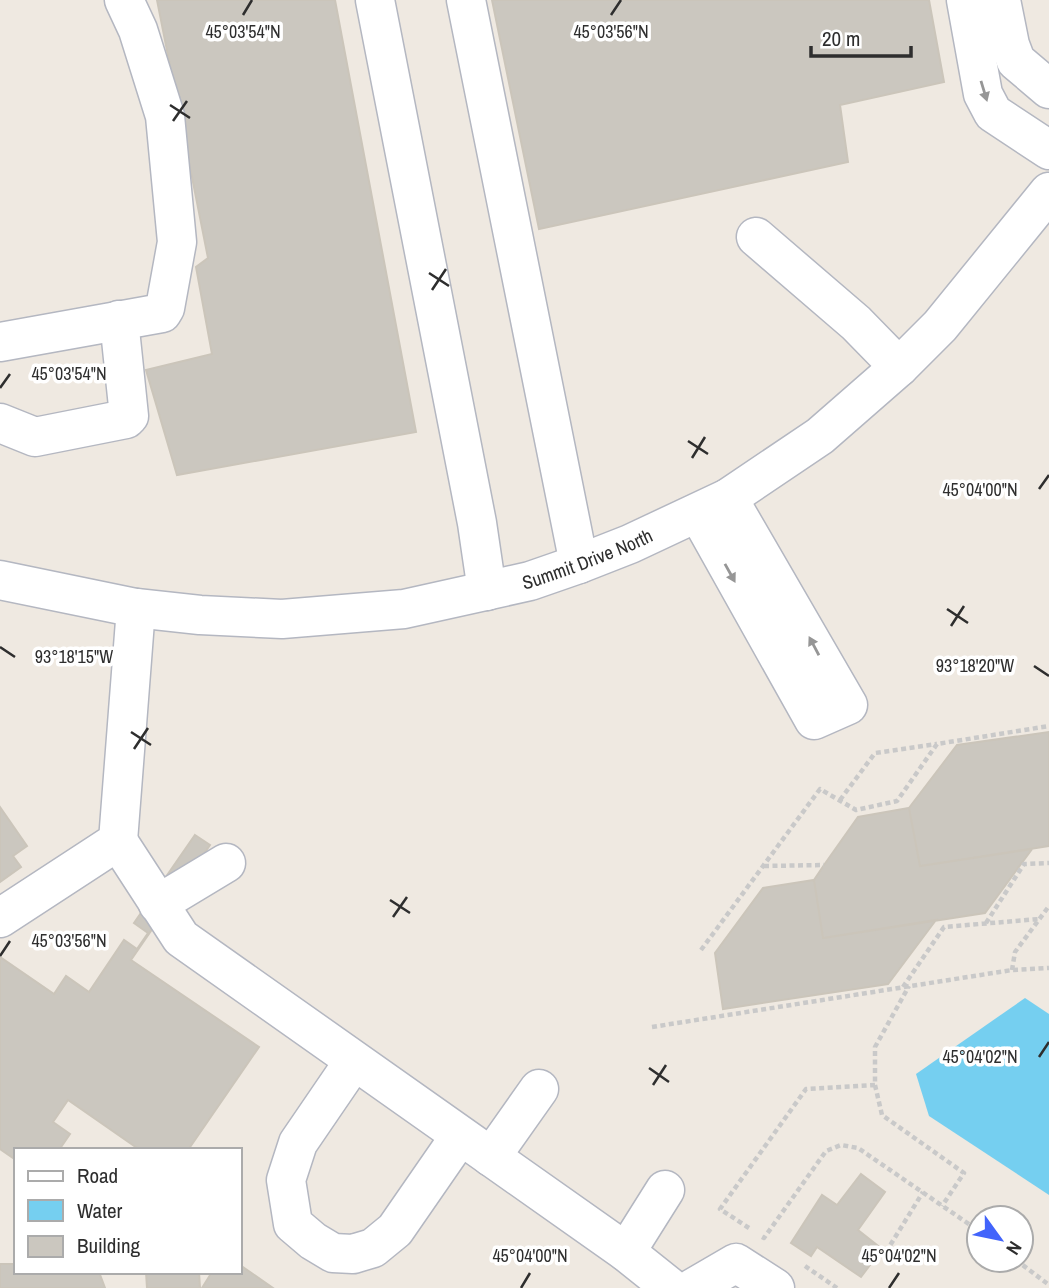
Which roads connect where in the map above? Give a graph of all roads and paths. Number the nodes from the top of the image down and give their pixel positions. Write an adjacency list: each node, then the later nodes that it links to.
1 (124, 0): 10 (street)
2 (375, 0): 17 (street)
3 (466, 0): 15 (street)
4 (966, 0): 7 (street, one-way to 7)
5 (1001, 0): 6 (street)
6 (1049, 89)
7 (1049, 150)
8 (1049, 192): 12 (street, Summit Drive North)
9 (756, 237): 12 (street)
10 (119, 320): 11 (street); 13 (street)
11 (0, 342)
12 (899, 367): 14 (street, Summit Drive North)
13 (0, 423)
14 (713, 505): 15 (street, Summit Drive North); 19 (street)
15 (579, 564): 17 (street, Summit Drive North)
16 (0, 580): 18 (street, Summit Drive North)
17 (487, 591): 18 (street, Summit Drive North)
18 (136, 608): 23 (street)
19 (831, 713)
20 (1049, 726): 21 (path)
21 (937, 744): 22 (path); 22 (path)
22 (840, 801): 27 (path)
23 (118, 841): 28 (street); 30 (street)
24 (226, 863): 28 (street)
25 (1049, 863): 32 (path)
26 (824, 865): 27 (path)
27 (764, 866): 33 (path)
28 (159, 904): 38 (street)
29 (1049, 906): 31 (path)
30 (0, 918)
31 (1039, 919): 32 (path); 35 (path)
32 (985, 923): 36 (path)
33 (701, 950)
34 (1049, 968): 35 (path)
35 (1012, 970): 36 (path)
36 (906, 987): 37 (path); 39 (path)
37 (652, 1027)
38 (354, 1061): 41 (street); 41 (street)
39 (875, 1085): 44 (path); 45 (path)
40 (540, 1089): 42 (street)
41 (460, 1136): 42 (street)
42 (491, 1157): 47 (street)
43 (665, 1190): 47 (street)
44 (923, 1192): 45 (path); 48 (path)
45 (942, 1206): 46 (path)
46 (965, 1222)
47 (625, 1252): 51 (street)
48 (886, 1252)
49 (1034, 1274): 50 (path)
50 (1049, 1285)
51 (671, 1288)
52 (693, 1288): 53 (street)
53 (775, 1288)

